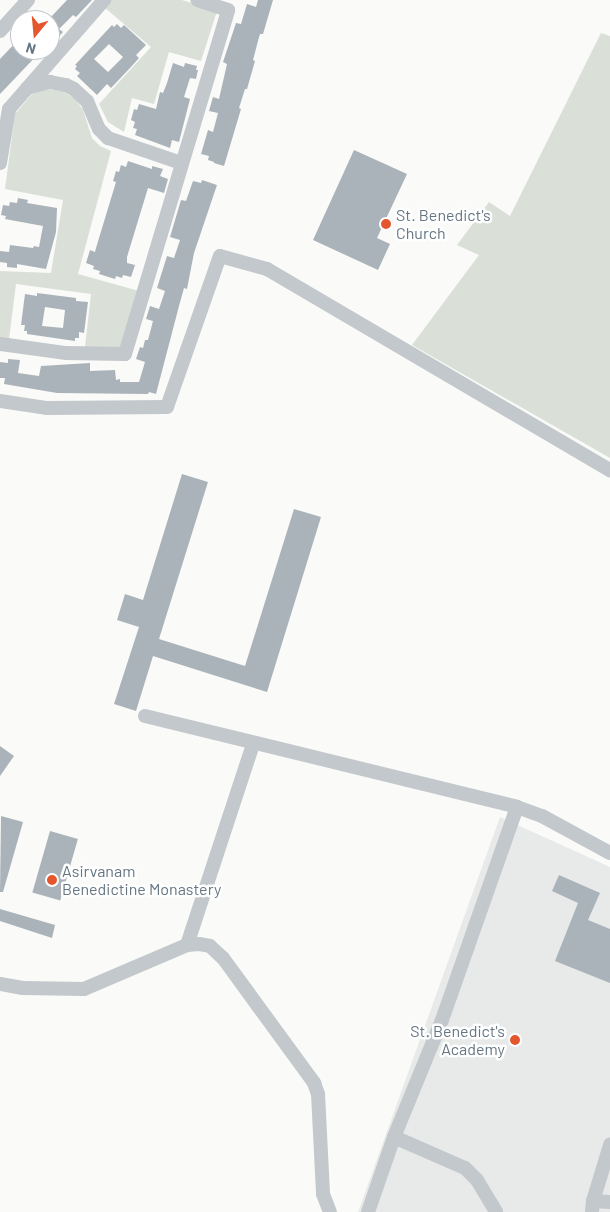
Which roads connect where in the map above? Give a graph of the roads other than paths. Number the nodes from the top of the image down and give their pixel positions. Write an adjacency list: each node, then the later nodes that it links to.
1 (28, 0): 4 (street)
2 (104, 0): 5 (street)
3 (198, 0): 8 (street)
4 (0, 30)
5 (27, 88): 6 (street); 8 (street)
6 (2, 145): 7 (street)
7 (0, 163)
8 (181, 163): 9 (street)
9 (0, 344)
10 (0, 401): 11 (street)
11 (610, 470)
12 (145, 716): 13 (street)
13 (253, 744): 14 (street); 16 (street)
14 (518, 807): 15 (street); 18 (street)
15 (610, 853)
16 (187, 945): 17 (street); 22 (street)
17 (0, 984)
18 (394, 1137): 23 (street); 24 (street)
19 (610, 1145): 21 (street)
20 (610, 1202): 21 (street)
21 (592, 1206)
22 (330, 1212)
23 (368, 1212)
24 (496, 1212)

